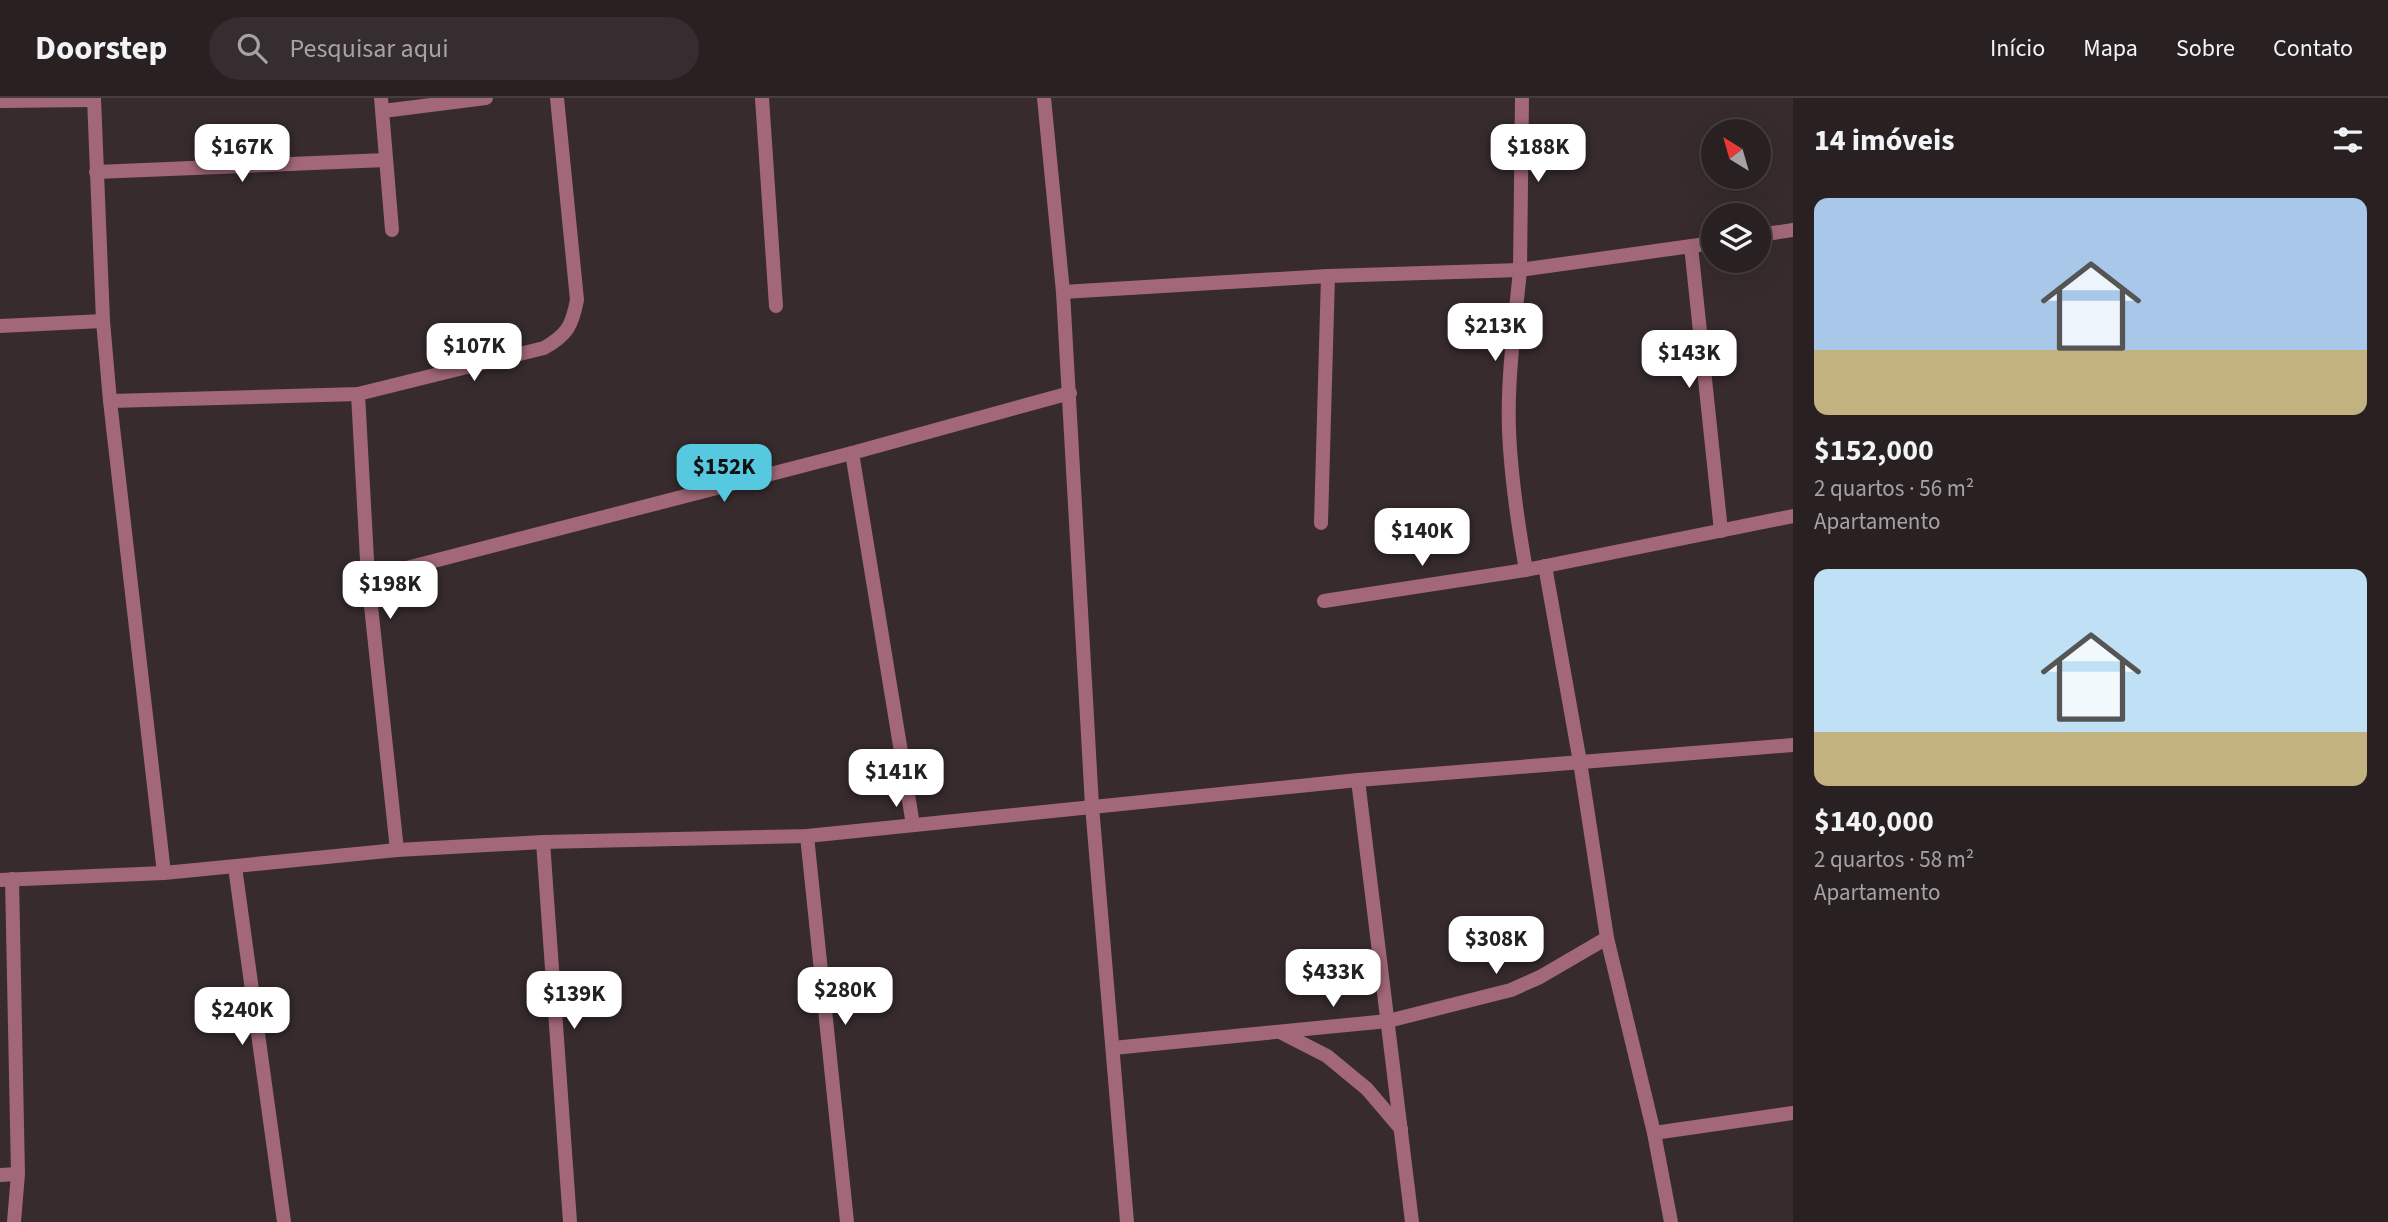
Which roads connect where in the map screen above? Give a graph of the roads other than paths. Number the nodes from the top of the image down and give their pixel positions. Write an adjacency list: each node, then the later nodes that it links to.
1 (486, 98): 8 (street)
2 (557, 98): 23 (street)
3 (762, 98): 19 (street)
4 (1044, 98): 18 (street)
5 (1522, 98): 16 (street)
6 (94, 99): 7 (street); 10 (street)
7 (0, 101)
8 (382, 105): 9 (street)
9 (386, 160): 10 (street); 11 (street)
10 (96, 172): 20 (street)
11 (392, 230)
12 (1793, 230): 13 (street)
13 (1771, 233)
14 (1701, 245): 15 (street)
15 (1691, 246): 16 (street); 28 (street)
16 (1520, 270): 17 (street); 30 (street)
17 (1328, 276): 18 (street); 27 (street)
18 (1063, 292): 22 (street)
19 (776, 306)
20 (103, 321): 21 (street); 24 (street)
21 (0, 326)
22 (1070, 393): 25 (street); 36 (street)
23 (358, 394): 24 (street); 31 (street)
24 (110, 401): 42 (street)
25 (852, 453): 31 (street); 37 (street)
26 (1793, 516): 28 (street)
27 (1321, 523)
28 (1721, 531): 29 (street)
29 (1545, 566): 30 (street); 34 (street)
30 (1526, 570): 32 (street)
31 (368, 578): 40 (street)
32 (1324, 601)
33 (1793, 746): 34 (street)
34 (1580, 762): 35 (street); 44 (street)
35 (1358, 780): 36 (street); 45 (street)
36 (1092, 806): 37 (street); 47 (street)
37 (913, 825): 38 (street)
38 (807, 835): 39 (street); 56 (street)
39 (543, 842): 40 (street); 55 (street)
40 (397, 850): 41 (street)
41 (235, 867): 42 (street); 54 (street)
42 (164, 873): 43 (street)
43 (6, 879): 51 (street)
44 (1607, 939): 45 (street); 50 (street)
45 (1388, 1021): 46 (street); 49 (street)
46 (1281, 1033): 47 (street); 49 (street)
47 (1113, 1048): 57 (street)
48 (1793, 1113): 50 (street)
49 (1401, 1129): 58 (street)
50 (1654, 1133): 59 (street)
51 (18, 1174): 52 (street); 53 (street)
52 (0, 1175)
53 (14, 1222)
54 (284, 1222)
55 (570, 1222)
56 (847, 1222)
57 (1128, 1222)
58 (1412, 1222)
59 (1671, 1222)

